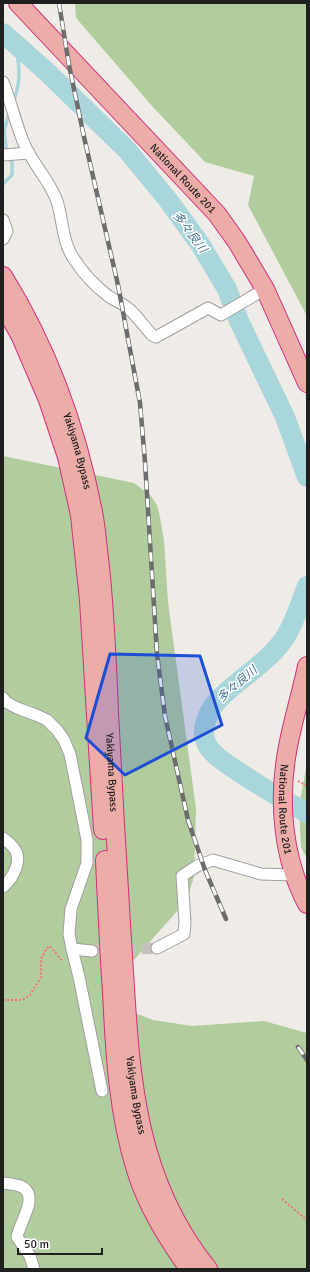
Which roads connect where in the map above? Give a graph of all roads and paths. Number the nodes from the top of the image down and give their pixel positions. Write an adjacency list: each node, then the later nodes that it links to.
1 (25, 6): 8 (highway, National Route 201)
2 (3, 82): 3 (street)
3 (29, 153): 4 (street); 8 (street)
4 (3, 155)
5 (3, 220): 6 (street)
6 (3, 239)
7 (3, 276): 28 (highway, Yakiyama Bypass)
8 (259, 293): 10 (highway, National Route 201)
9 (3, 304): 27 (highway, Yakiyama Bypass)
10 (307, 383)
11 (307, 666): 14 (highway, National Route 201)
12 (3, 698): 18 (street)
13 (3, 838): 15 (street)
14 (294, 875): 16 (highway, National Route 201); 17 (street)
15 (3, 888)
16 (307, 904)
17 (157, 948)
18 (72, 949): 19 (street); 22 (street)
19 (92, 951)
20 (65, 964): 21 (path)
21 (3, 1000)
22 (102, 1091)
23 (3, 1183): 26 (street)
24 (282, 1199): 25 (path)
25 (307, 1220)
26 (34, 1269)
27 (188, 1269)
28 (208, 1269)

